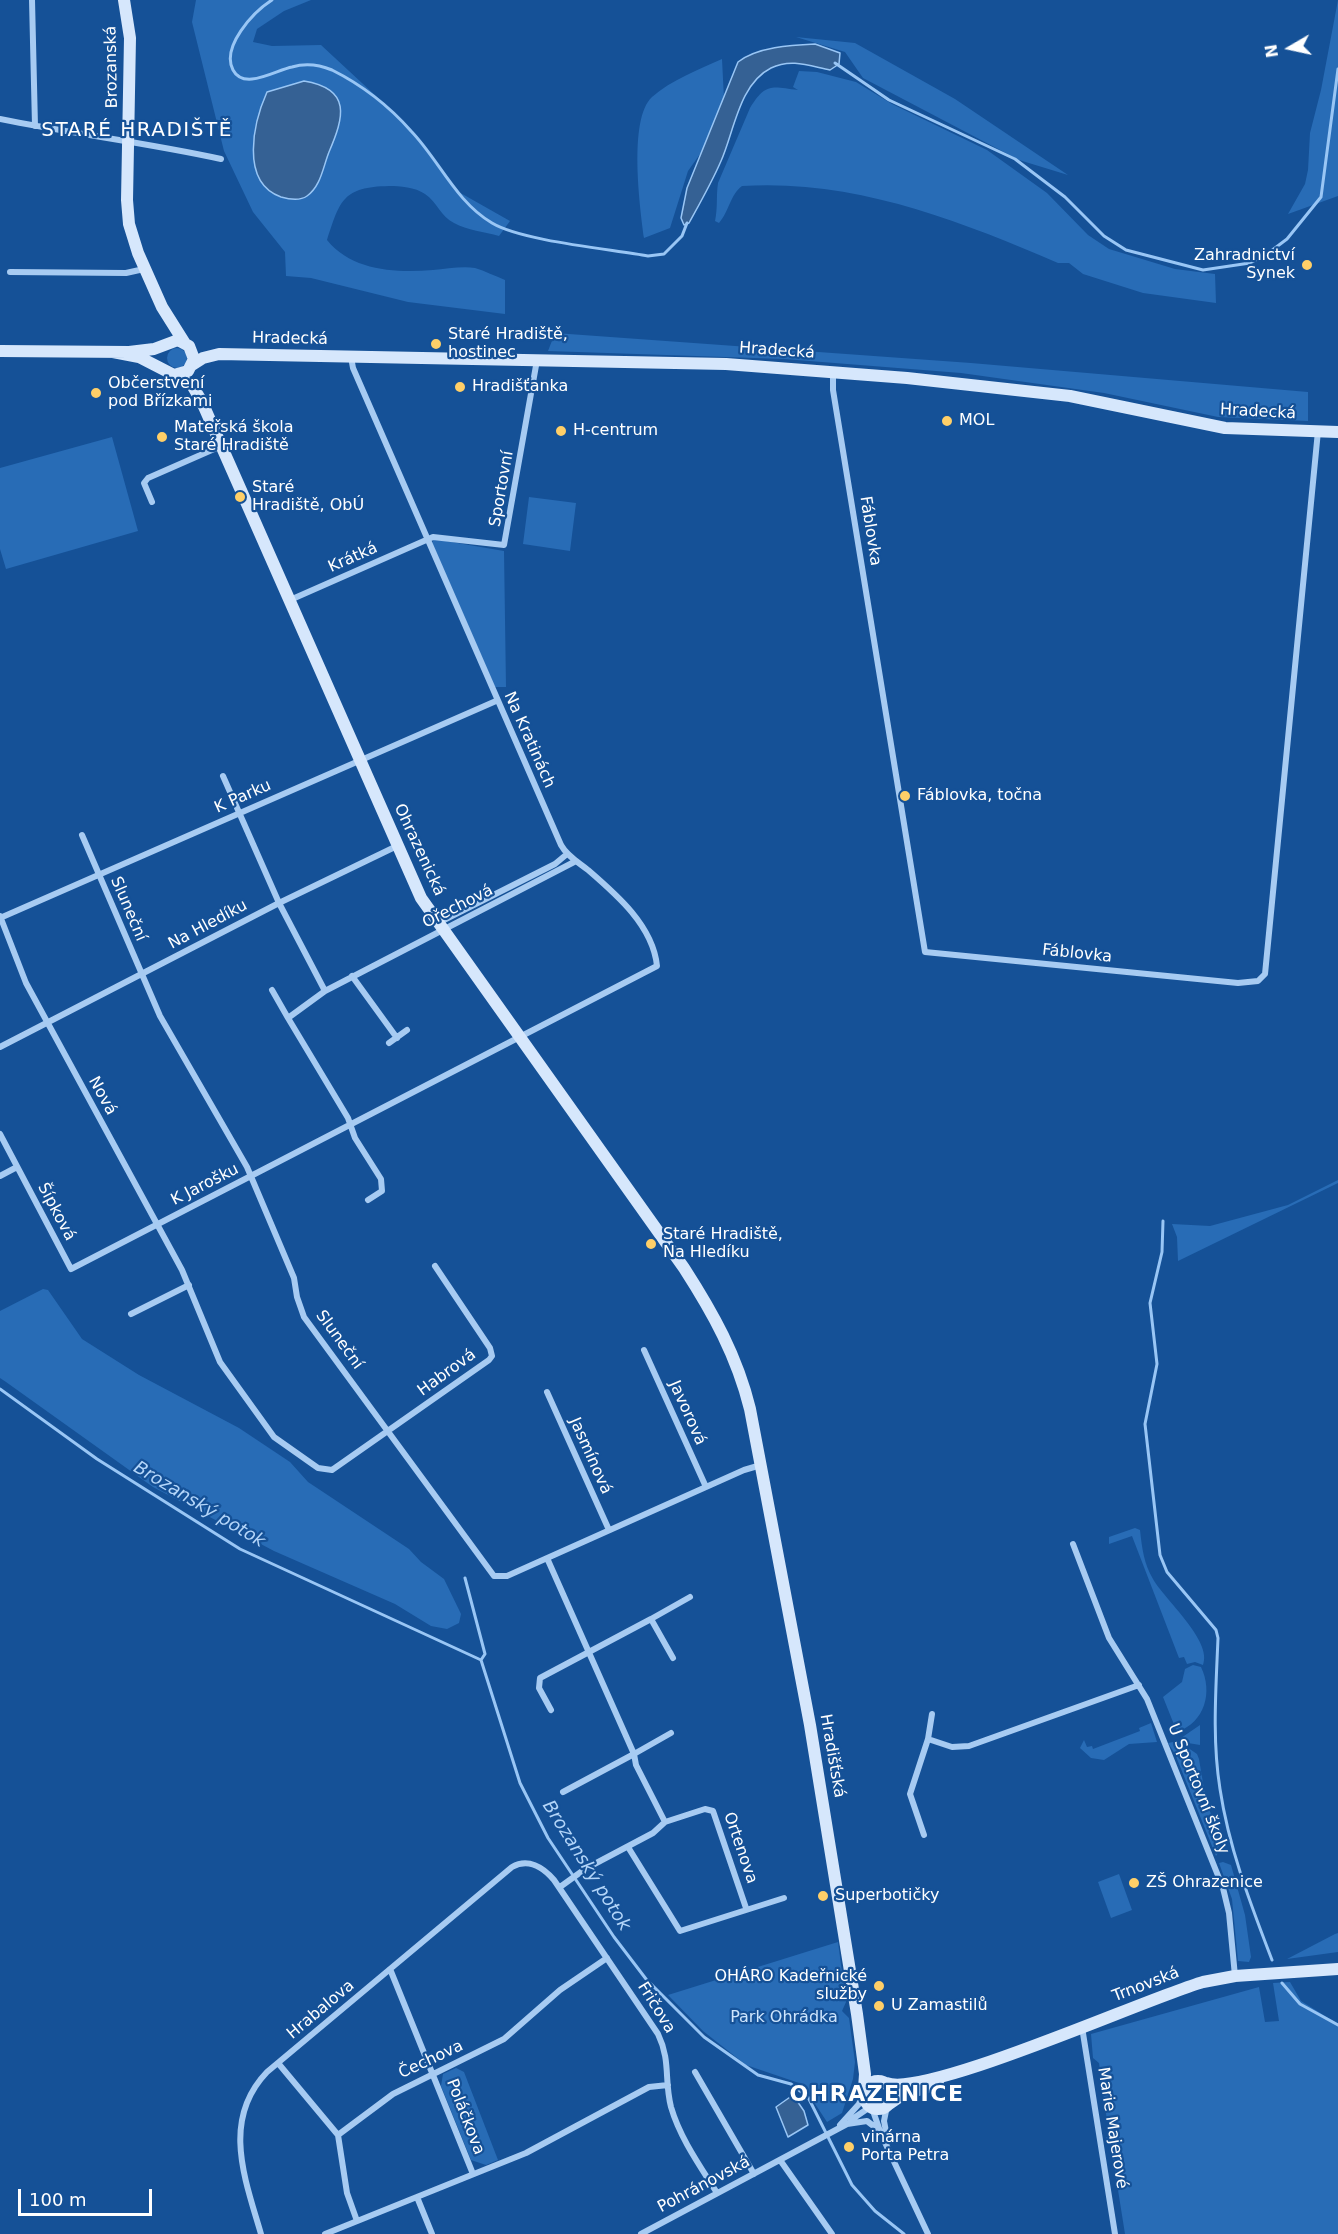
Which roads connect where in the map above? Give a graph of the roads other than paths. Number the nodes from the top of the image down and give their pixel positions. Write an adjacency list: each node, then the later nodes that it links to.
1 (32, 0): 4 (street)
2 (124, 0): 5 (street, Brozanská)
3 (0, 119): 4 (street)
4 (36, 126): 5 (street)
5 (129, 141): 6 (street); 7 (street, Brozanská)
6 (221, 159)
7 (145, 269): 8 (street); 9 (street, Brozanská)
8 (10, 272)
9 (162, 307): 10 (street, Brozanská); 11 (street, Brozanská)
10 (166, 344): 11 (street); 13 (street); 19 (street)
11 (187, 344): 14 (street, Hradecká); 17 (street)
12 (0, 351): 13 (street)
13 (112, 352): 19 (street, Ohrazenická)
14 (229, 354): 15 (street, Hradecká); 17 (street, Hradecká)
15 (351, 356): 16 (street, Hradecká); 26 (street, Na Kratinách)
16 (537, 360): 18 (street, Hradecká); 26 (street, Sportovní)
17 (191, 366): 19 (street); 20 (street, Ohrazenická)
18 (833, 372): 22 (street, Hradecká); 22 (street, Fáblovka)
19 (169, 373): 20 (street, Ohrazenická)
20 (202, 402): 24 (street, Ohrazenická)
21 (1338, 426): 22 (street, Hradecká)
22 (1318, 431): 23 (street, Hradecká)
23 (1338, 432)
24 (222, 445): 25 (street); 27 (street, Ohrazenická)
25 (152, 502)
26 (426, 540): 27 (street, Krátká); 28 (street, Na Kratinách)
27 (290, 600): 29 (street, Ohrazenická)
28 (496, 701): 29 (street, K Parku); 34 (street, Na Kratinách)
29 (359, 759): 31 (street, K Parku); 33 (street, Ohrazenická)
30 (223, 776): 31 (street)
31 (239, 814): 36 (street, K Parku); 37 (street)
32 (82, 835): 36 (street, Sluneční)
33 (397, 846): 37 (street, Na Hledíku); 39 (street, Ohrazenická)
34 (567, 855): 35 (street); 39 (street, Ořechová)
35 (576, 861): 39 (street, Ořechová); 48 (street)
36 (100, 876): 38 (street, K Parku); 40 (street, Sluneční)
37 (279, 903): 40 (street, Na Hledíku); 43 (street)
38 (0, 918): 45 (street, Nová)
39 (440, 927): 41 (street, Ořechová); 48 (street, Ohrazenická)
40 (142, 975): 45 (street, Na Hledíku); 55 (street, Sluneční)
41 (352, 976): 43 (street, Ořechová); 47 (street)
42 (272, 990): 44 (street)
43 (325, 992): 44 (street, Ořechová)
44 (288, 1018): 51 (street)
45 (47, 1023): 50 (street, Na Hledíku); 57 (street, Nová)
46 (407, 1030): 47 (street)
47 (397, 1038): 49 (street)
48 (519, 1038): 51 (street, K Jarošku); 65 (street, Ohrazenická)
49 (389, 1043)
50 (0, 1047)
51 (351, 1125): 55 (street, K Jarošku); 56 (street)
52 (0, 1134): 53 (street, Šípková)
53 (17, 1167): 54 (street); 59 (street, Šípková)
54 (0, 1176)
55 (251, 1177): 57 (street, K Jarošku); 64 (street, Sluneční)
56 (368, 1200)
57 (157, 1225): 59 (street, K Jarošku); 60 (street, Nová)
58 (435, 1266): 64 (street, Habrová)
59 (71, 1269)
60 (189, 1285): 61 (street); 64 (street, Nová)
61 (131, 1314)
62 (644, 1350): 66 (street, Javorová)
63 (547, 1392): 67 (street, Jasmínová)
64 (388, 1432): 69 (street, Sluneční)
65 (761, 1466): 66 (street, Sluneční); 92 (street, Hradišťská)
66 (706, 1487): 67 (street, Sluneční)
67 (609, 1530): 69 (street, Sluneční)
68 (1074, 1544): 74 (street, U Sportovní školy)
69 (547, 1558): 72 (street)
70 (690, 1597): 71 (street)
71 (651, 1618): 72 (street); 73 (street)
72 (590, 1652): 75 (street); 79 (street)
73 (673, 1658)
74 (1139, 1684): 78 (street); 91 (street, U Sportovní školy)
75 (551, 1710)
76 (932, 1714): 78 (street)
77 (671, 1733): 79 (street)
78 (928, 1739): 82 (street)
79 (634, 1754): 80 (street); 81 (street)
80 (563, 1792)
81 (665, 1822): 83 (street, Ortenova); 87 (street, Ortenova)
82 (924, 1835)
83 (628, 1847): 85 (street, Ortenova); 87 (street)
84 (526, 1863): 85 (street, Fričova); 89 (street, Hrabalova)
85 (560, 1887): 88 (street, Fričova)
86 (784, 1898): 87 (street)
87 (746, 1908)
88 (607, 1958): 97 (street, Čechova); 99 (street, Fričova)
89 (390, 1969): 94 (street, Hrabalova); 97 (street, Poláčkova)
90 (1338, 1969): 91 (street, Trnovská)
91 (1235, 1976): 93 (street, Trnovská)
92 (857, 2014): 98 (street, Hradišťská); 100 (street, Hradišťská)
93 (1082, 2027): 95 (street, Trnovská); 120 (street, Marie Majerové)
94 (278, 2063): 106 (street); 114 (street, Hrabalova)
95 (973, 2067): 98 (street, Trnovská); 101 (street, Trnovská)
96 (695, 2072): 110 (street)
97 (434, 2073): 106 (street, Čechova); 109 (street, Poláčkova)
98 (885, 2082): 100 (street); 101 (street)
99 (668, 2085): 109 (street, Poláčkova); 111 (street, Fričova)
100 (864, 2091): 102 (street); 104 (street, Pohránovská)
101 (888, 2105): 102 (street); 107 (street)
102 (871, 2108): 103 (street, Pohránovská); 105 (street)
103 (840, 2127): 104 (street, Pohránovská); 105 (street, Pohránovská)
104 (832, 2131): 108 (street, Pohránovská)
105 (880, 2132): 107 (street)
106 (338, 2135): 113 (street)
107 (891, 2151): 119 (street)
108 (780, 2160): 110 (street, Pohránovská); 118 (street)
109 (473, 2174): 112 (street, Poláčkova)
110 (753, 2174): 111 (street, Pohránovská)
111 (717, 2193): 117 (street, Pohránovská)
112 (417, 2197): 113 (street, Poláčkova); 116 (street)
113 (357, 2221): 115 (street, Poláčkova)
114 (261, 2234)
115 (325, 2234)
116 (432, 2234)
117 (641, 2234)
118 (831, 2234)
119 (928, 2234)
120 (1115, 2234)

